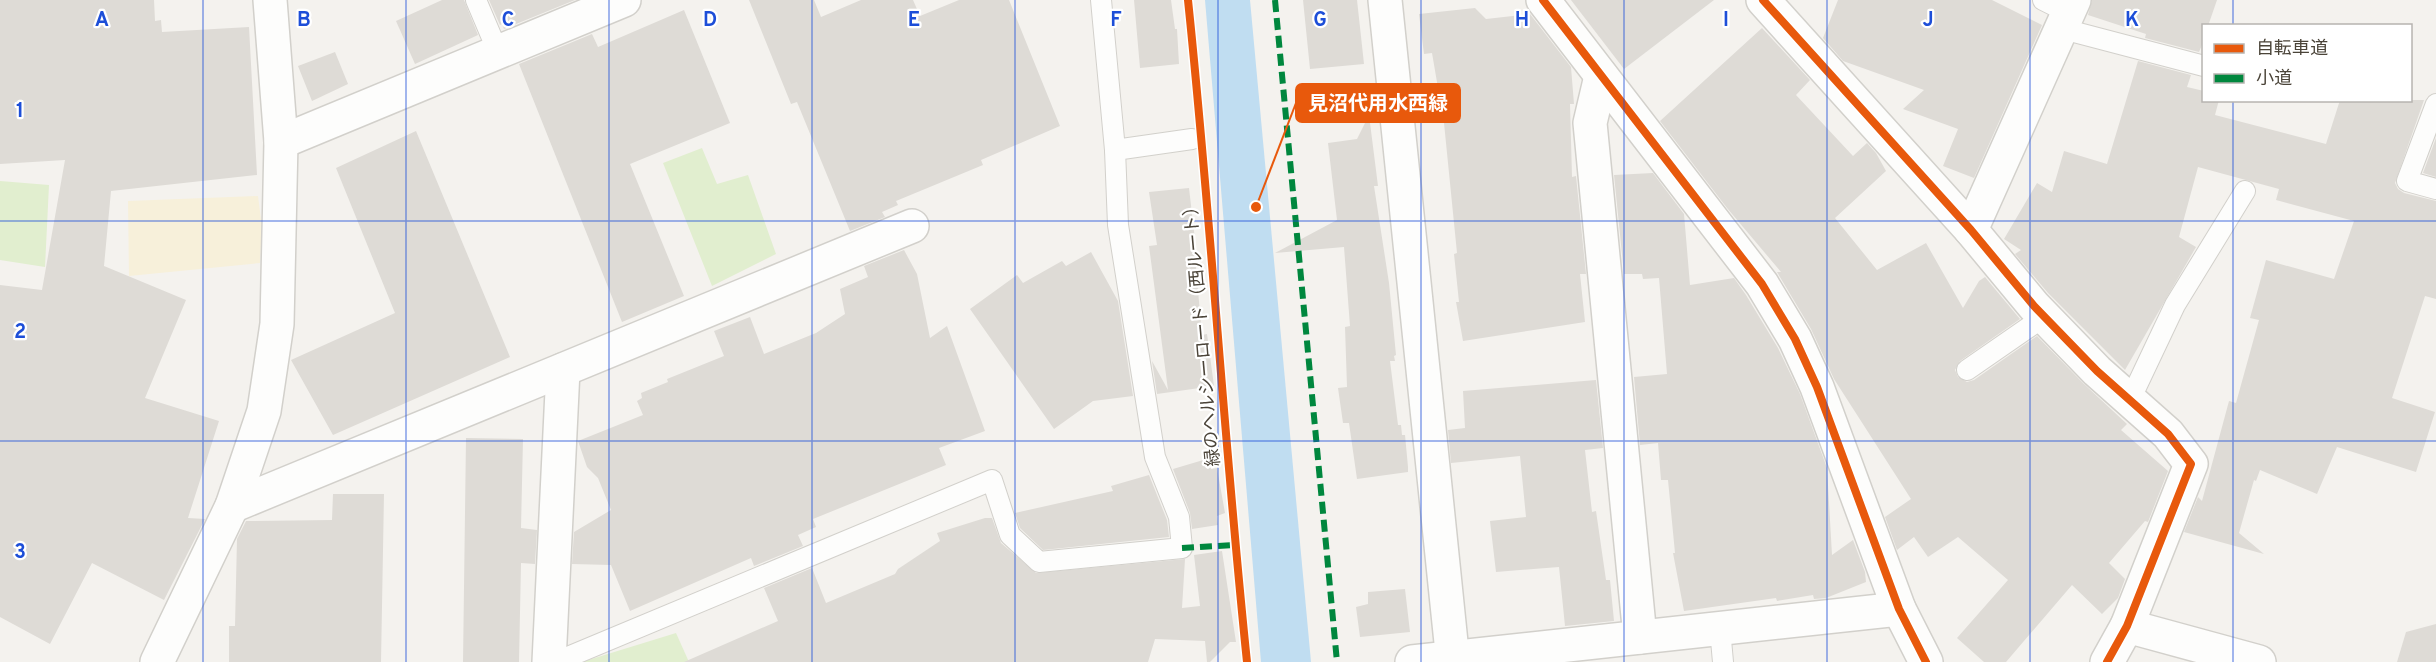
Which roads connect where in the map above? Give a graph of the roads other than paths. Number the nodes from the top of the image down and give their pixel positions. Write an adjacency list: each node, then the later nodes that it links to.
1 (270, 0): 14 (street)
2 (476, 0): 9 (lane)
3 (624, 0): 9 (street)
4 (1101, 0): 15 (lane)
5 (1385, 0): 30 (street)
6 (1543, 0): 11 (street)
7 (1778, 6): 19 (street)
8 (2062, 11): 10 (lane); 19 (street)
9 (498, 52): 14 (street)
10 (2202, 65)
11 (1601, 76): 25 (street); 28 (street)
12 (2436, 104): 16 (lane)
13 (1192, 139): 15 (lane)
14 (281, 142): 24 (street)
15 (1115, 150): 33 (lane)
16 (2436, 189)
17 (2245, 191): 23 (lane)
18 (912, 226): 21 (street)
19 (1971, 230): 20 (street)
20 (2045, 316): 22 (lane); 23 (street)
21 (563, 370): 24 (street); 32 (street)
22 (1967, 370)
23 (2130, 400): 26 (street)
24 (232, 506): 31 (street)
25 (1899, 609): 27 (street); 36 (street)
26 (2127, 626): 37 (street); 38 (street)
27 (1720, 629): 28 (street); 35 (lane)
28 (1640, 637): 29 (street)
29 (1568, 653): 30 (street)
30 (1453, 660): 34 (street)
31 (157, 662)
32 (549, 662)
33 (556, 662)
34 (1412, 662)
35 (1724, 662)
36 (1926, 662)
37 (2107, 662)
38 (2259, 662)

